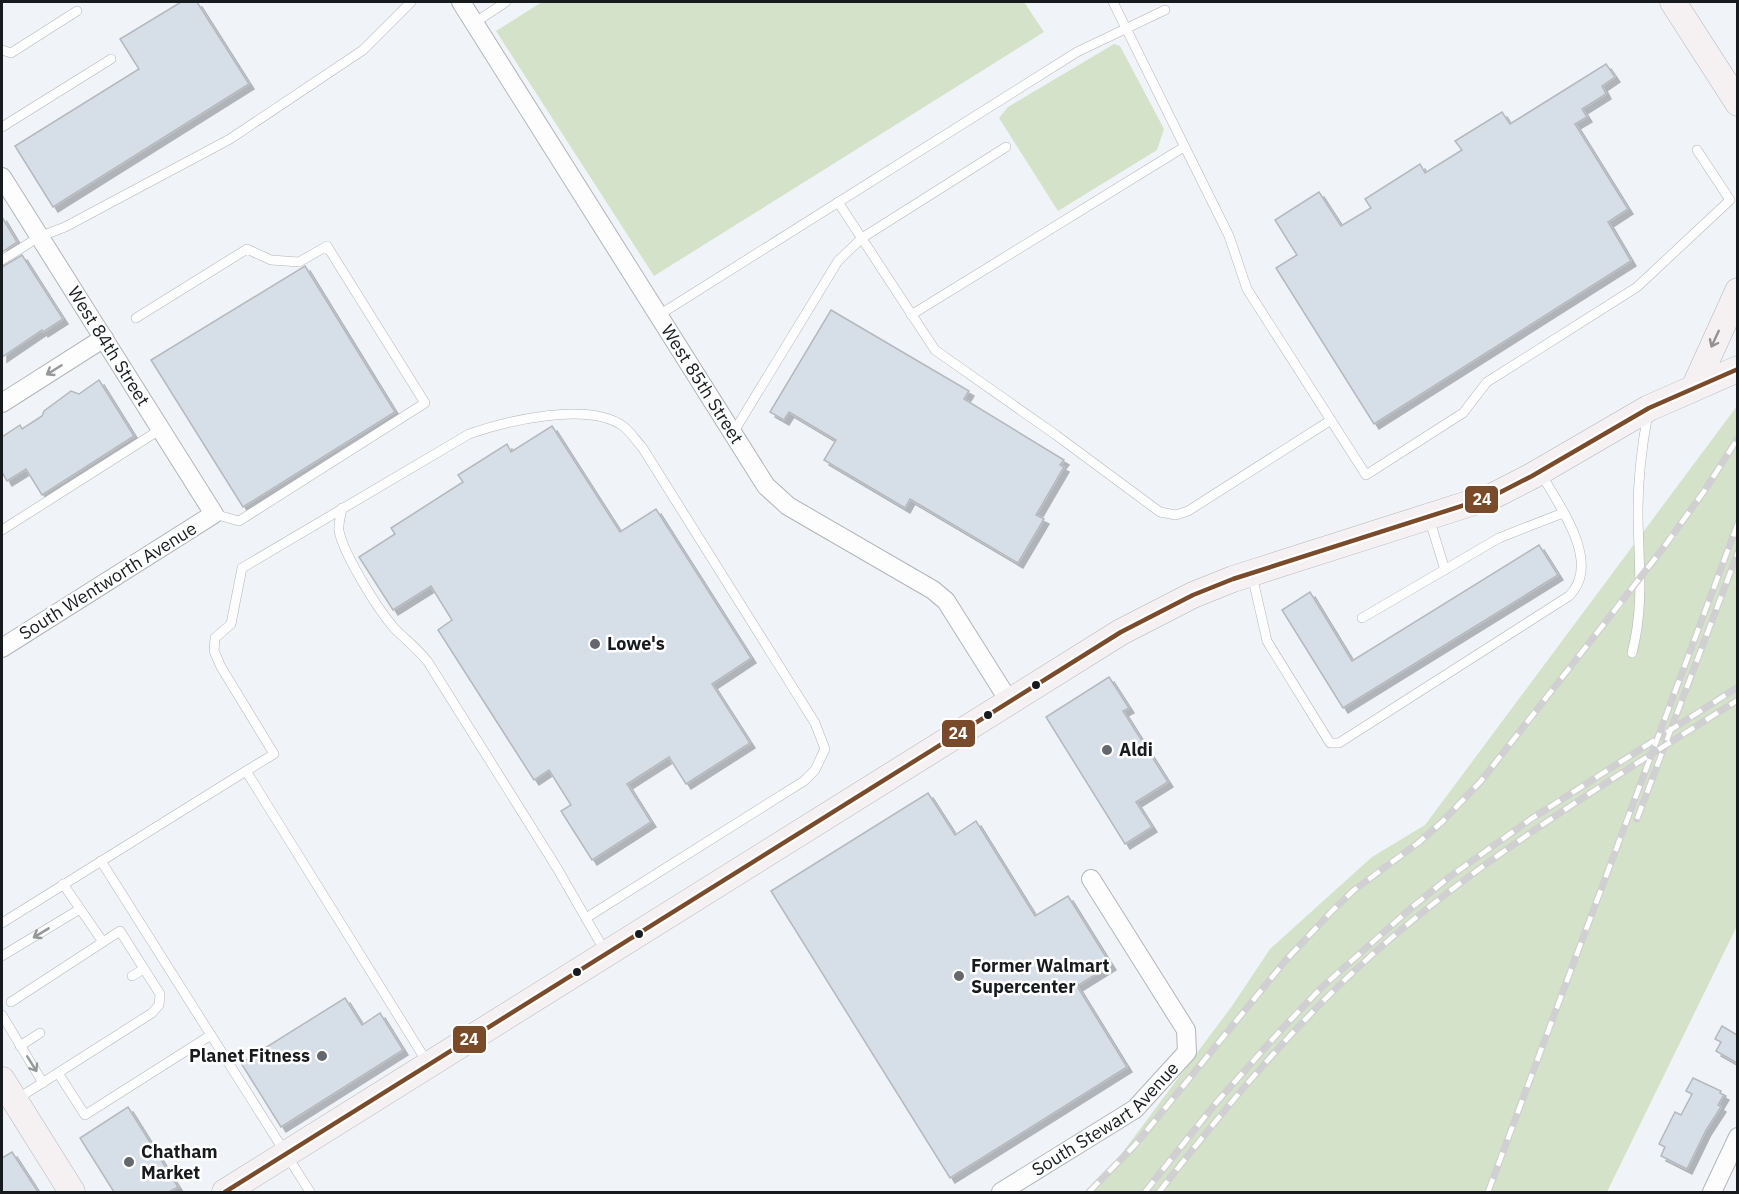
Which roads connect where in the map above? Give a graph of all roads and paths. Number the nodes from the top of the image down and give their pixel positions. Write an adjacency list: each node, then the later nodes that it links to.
1 (411, 2): 19 (lane)
2 (461, 2): 8 (street, West 85th Street)
3 (506, 2): 8 (lane)
4 (1113, 2): 9 (lane)
5 (1673, 2): 12 (main road)
6 (1165, 10): 9 (lane)
7 (77, 11): 10 (lane)
8 (474, 23): 23 (street, West 85th Street)
9 (1126, 28): 15 (lane); 18 (lane)
10 (2, 50)
11 (111, 59): 13 (lane)
12 (1737, 103)
13 (2, 127)
14 (1006, 147): 20 (lane)
15 (1184, 147): 24 (lane); 32 (lane)
16 (1697, 150): 32 (lane)
17 (2, 177): 19 (street, West 84th Street)
18 (838, 202): 20 (lane); 23 (lane)
19 (39, 237): 21 (lane); 26 (street, West 84th Street)
20 (862, 238): 24 (lane); 34 (lane)
21 (2, 260)
22 (1737, 291): 29 (main road, one-way to 29)
23 (658, 315): 34 (street, West 85th Street)
24 (911, 315): 32 (lane)
25 (136, 318): 38 (lane)
26 (104, 338): 30 (street, one-way to 30); 33 (street, West 84th Street)
27 (1737, 369): 29 (main road)
28 (1737, 387): 29 (main road)
29 (1694, 388): 31 (main road)
30 (2, 403)
31 (1649, 408): 35 (main road); 45 (lane)
32 (1331, 420)
33 (161, 429): 38 (street, West 84th Street); 40 (lane)
34 (733, 434): 46 (street, West 85th Street)
35 (1539, 471): 37 (lane); 39 (main road)
36 (342, 508): 47 (lane); 52 (lane); 52 (lane)
37 (1563, 513): 41 (lane); 42 (lane)
38 (214, 514): 44 (street, South Wentworth Avenue)
39 (1428, 516): 41 (lane); 42 (main road)
40 (2, 530)
41 (1445, 570): 43 (lane)
42 (1252, 573): 46 (main road)
43 (1362, 618)
44 (2, 648)
45 (1632, 653)
46 (1010, 701): 55 (main road)
47 (246, 771): 48 (lane); 64 (lane)
48 (101, 861): 50 (lane); 62 (lane)
49 (1091, 879): 73 (street, South Stewart Avenue)
50 (63, 884): 51 (lane); 53 (lane)
51 (80, 909): 54 (lane); 56 (lane, one-way to 56)
52 (586, 918): 55 (lane)
53 (2, 923)
54 (103, 942): 57 (lane); 59 (lane)
55 (606, 953): 64 (main road)
56 (2, 956)
57 (144, 969): 58 (lane); 65 (lane)
58 (132, 976)
59 (11, 1002)
60 (2, 1015): 63 (lane)
61 (40, 1033): 63 (lane)
62 (211, 1035): 65 (lane); 69 (lane)
63 (20, 1046): 66 (lane, one-way to 66)
64 (428, 1065): 69 (main road)
65 (58, 1073): 66 (lane)
66 (43, 1083): 67 (lane)
67 (8, 1091): 70 (main road)
68 (1737, 1137): 74 (street)
69 (286, 1154): 71 (main road); 72 (lane)
70 (72, 1192)
71 (225, 1192)
72 (310, 1192)
73 (1001, 1192)
74 (1712, 1192)

